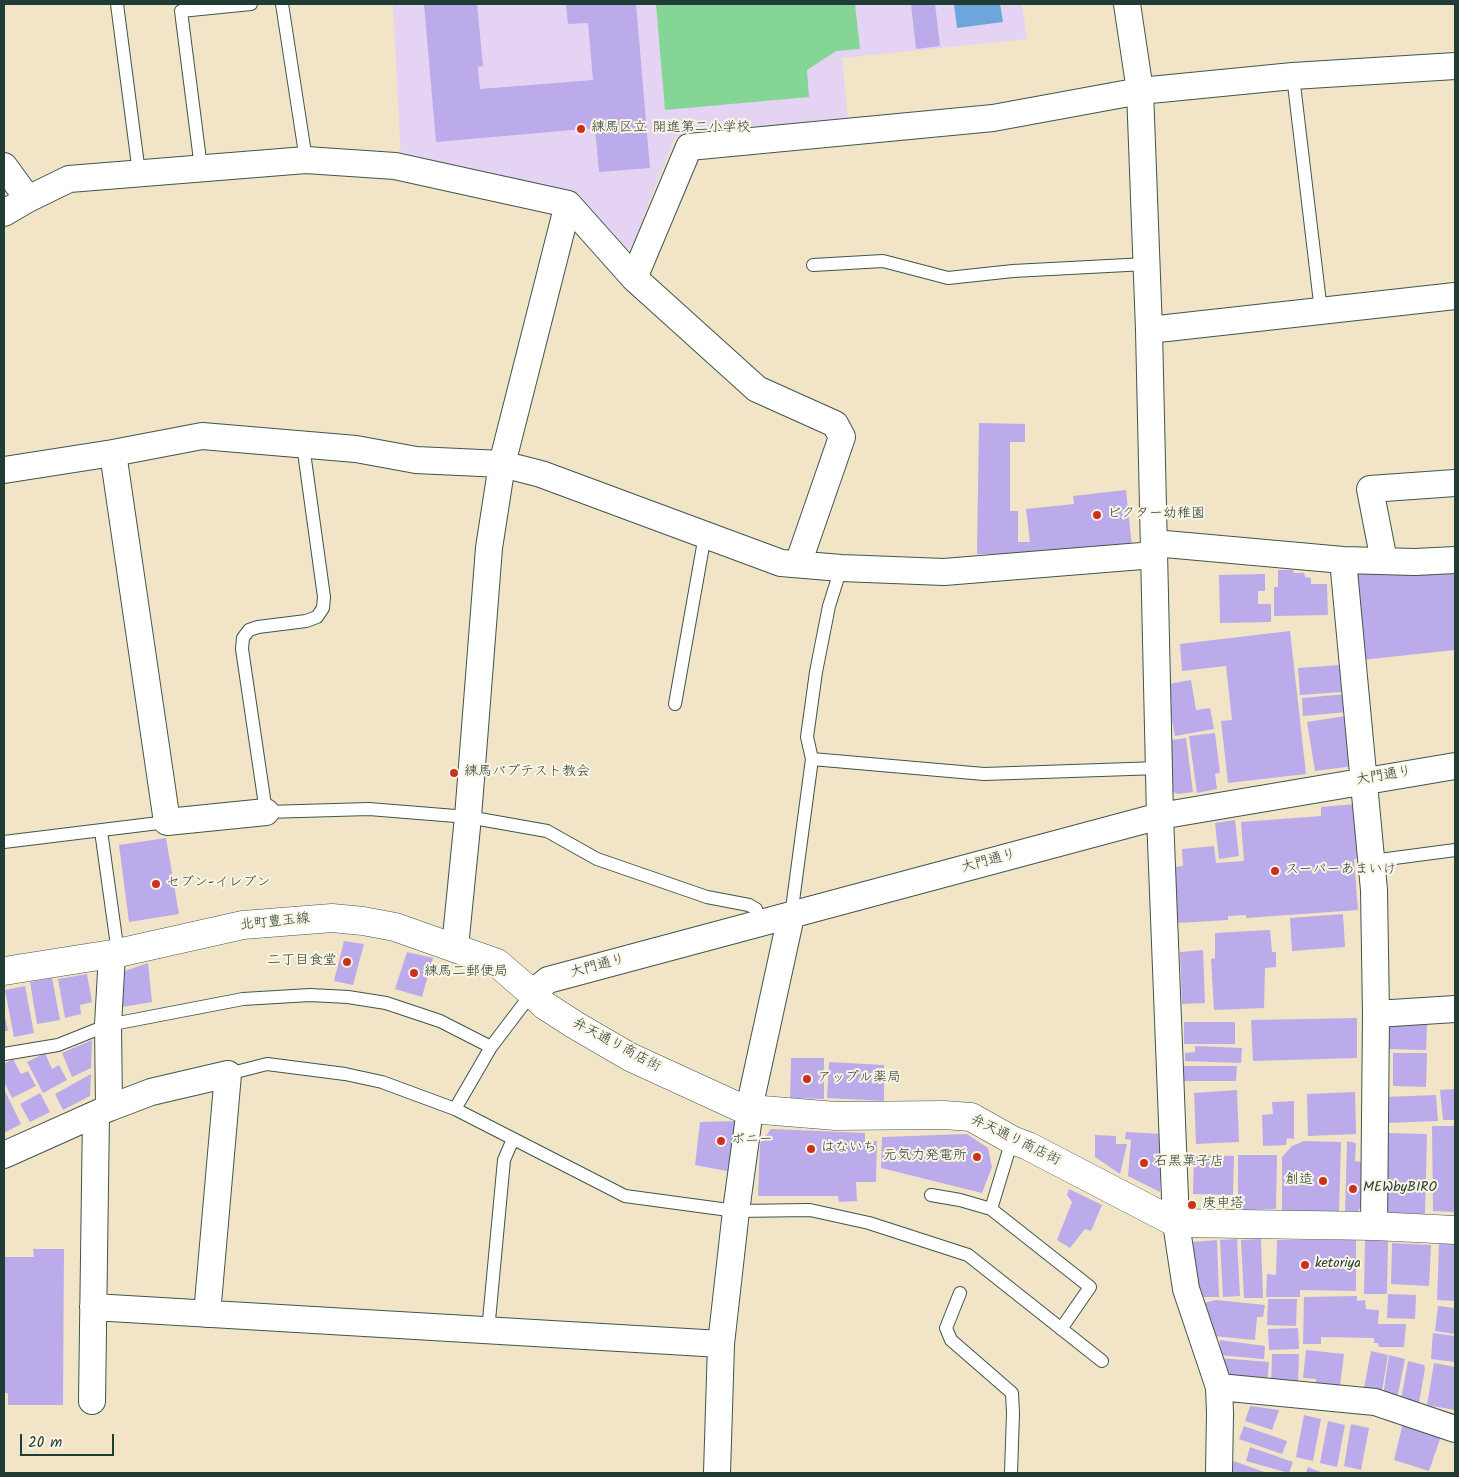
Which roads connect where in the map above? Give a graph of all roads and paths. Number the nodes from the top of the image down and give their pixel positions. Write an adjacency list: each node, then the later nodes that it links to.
1 (117, 4): 11 (lane)
2 (251, 4): 10 (lane)
3 (282, 4): 8 (lane)
4 (1127, 4): 7 (street)
5 (1455, 66): 6 (street)
6 (1293, 76): 7 (street); 19 (lane)
7 (1140, 90): 15 (street); 17 (street)
8 (306, 160): 10 (street); 13 (street)
9 (4, 166): 12 (street)
10 (201, 168): 11 (street)
11 (139, 173): 12 (street)
12 (28, 198): 14 (street)
13 (568, 204): 17 (street); 23 (street)
14 (4, 214)
15 (1146, 264): 16 (lane); 20 (street)
16 (813, 265)
17 (634, 278): 31 (street)
18 (1455, 296): 19 (street)
19 (1321, 311): 20 (street)
20 (1149, 330): 27 (street)
21 (304, 445): 22 (street); 23 (street); 38 (lane)
22 (113, 453): 24 (street); 41 (street)
23 (502, 464): 26 (street); 40 (street)
24 (4, 470)
25 (1455, 483): 30 (street)
26 (704, 535): 31 (street); 33 (lane)
27 (1154, 549): 28 (street); 32 (street); 36 (street)
28 (1344, 560): 30 (street); 37 (street)
29 (1455, 560): 30 (street)
30 (1384, 561)
31 (798, 564): 32 (street)
32 (840, 568): 34 (lane)
33 (674, 704)
34 (812, 759): 36 (lane); 46 (lane)
35 (1455, 766): 37 (street, 大門通り)
36 (1159, 768): 39 (street)
37 (1364, 780): 39 (street, 大門通り); 45 (street)
38 (266, 812): 40 (lane); 41 (street)
39 (1160, 816): 46 (street, 大門通り); 67 (street)
40 (468, 818): 47 (lane); 48 (street)
41 (167, 822): 42 (lane)
42 (102, 831): 43 (lane); 49 (lane)
43 (4, 842)
44 (1455, 850): 45 (lane)
45 (1372, 861): 53 (street)
46 (791, 916): 47 (street, 大門通り); 59 (street)
47 (761, 923): 51 (street, 大門通り)
48 (454, 947): 49 (main road, 北町豊玉線); 51 (main road, 北町豊玉線)
49 (115, 954): 50 (main road, 北町豊玉線); 54 (street)
50 (4, 971)
51 (532, 993): 55 (lane); 59 (main road, 弁天通り商店街)
52 (1455, 1009): 53 (street)
53 (1376, 1014): 68 (street)
54 (108, 1025): 55 (lane); 56 (lane); 60 (street)
55 (491, 1047): 58 (lane)
56 (4, 1054)
57 (228, 1074): 58 (lane); 60 (street); 72 (street)
58 (455, 1109): 61 (lane)
59 (750, 1110): 62 (main road, 弁天通り商店街); 66 (street)
60 (103, 1111): 63 (street); 71 (street)
61 (513, 1139): 66 (lane); 74 (lane)
62 (1012, 1140): 65 (lane); 67 (main road, 弁天通り商店街)
63 (4, 1155)
64 (931, 1195): 65 (lane)
65 (992, 1209): 73 (lane)
66 (736, 1211): 73 (lane); 75 (street)
67 (1176, 1222): 68 (main road, 弁天通り商店街); 77 (street)
68 (1374, 1226): 69 (main road, 弁天通り商店街)
69 (1455, 1230)
70 (960, 1294): 81 (lane)
71 (93, 1307): 72 (street); 78 (street)
72 (207, 1314): 74 (street)
73 (1061, 1329): 76 (lane)
74 (488, 1331): 75 (street)
75 (721, 1344): 80 (street)
76 (1102, 1361)
77 (1219, 1388): 79 (street); 82 (street)
78 (92, 1401)
79 (1455, 1429)
80 (717, 1473)
81 (1011, 1473)
82 (1219, 1473)

